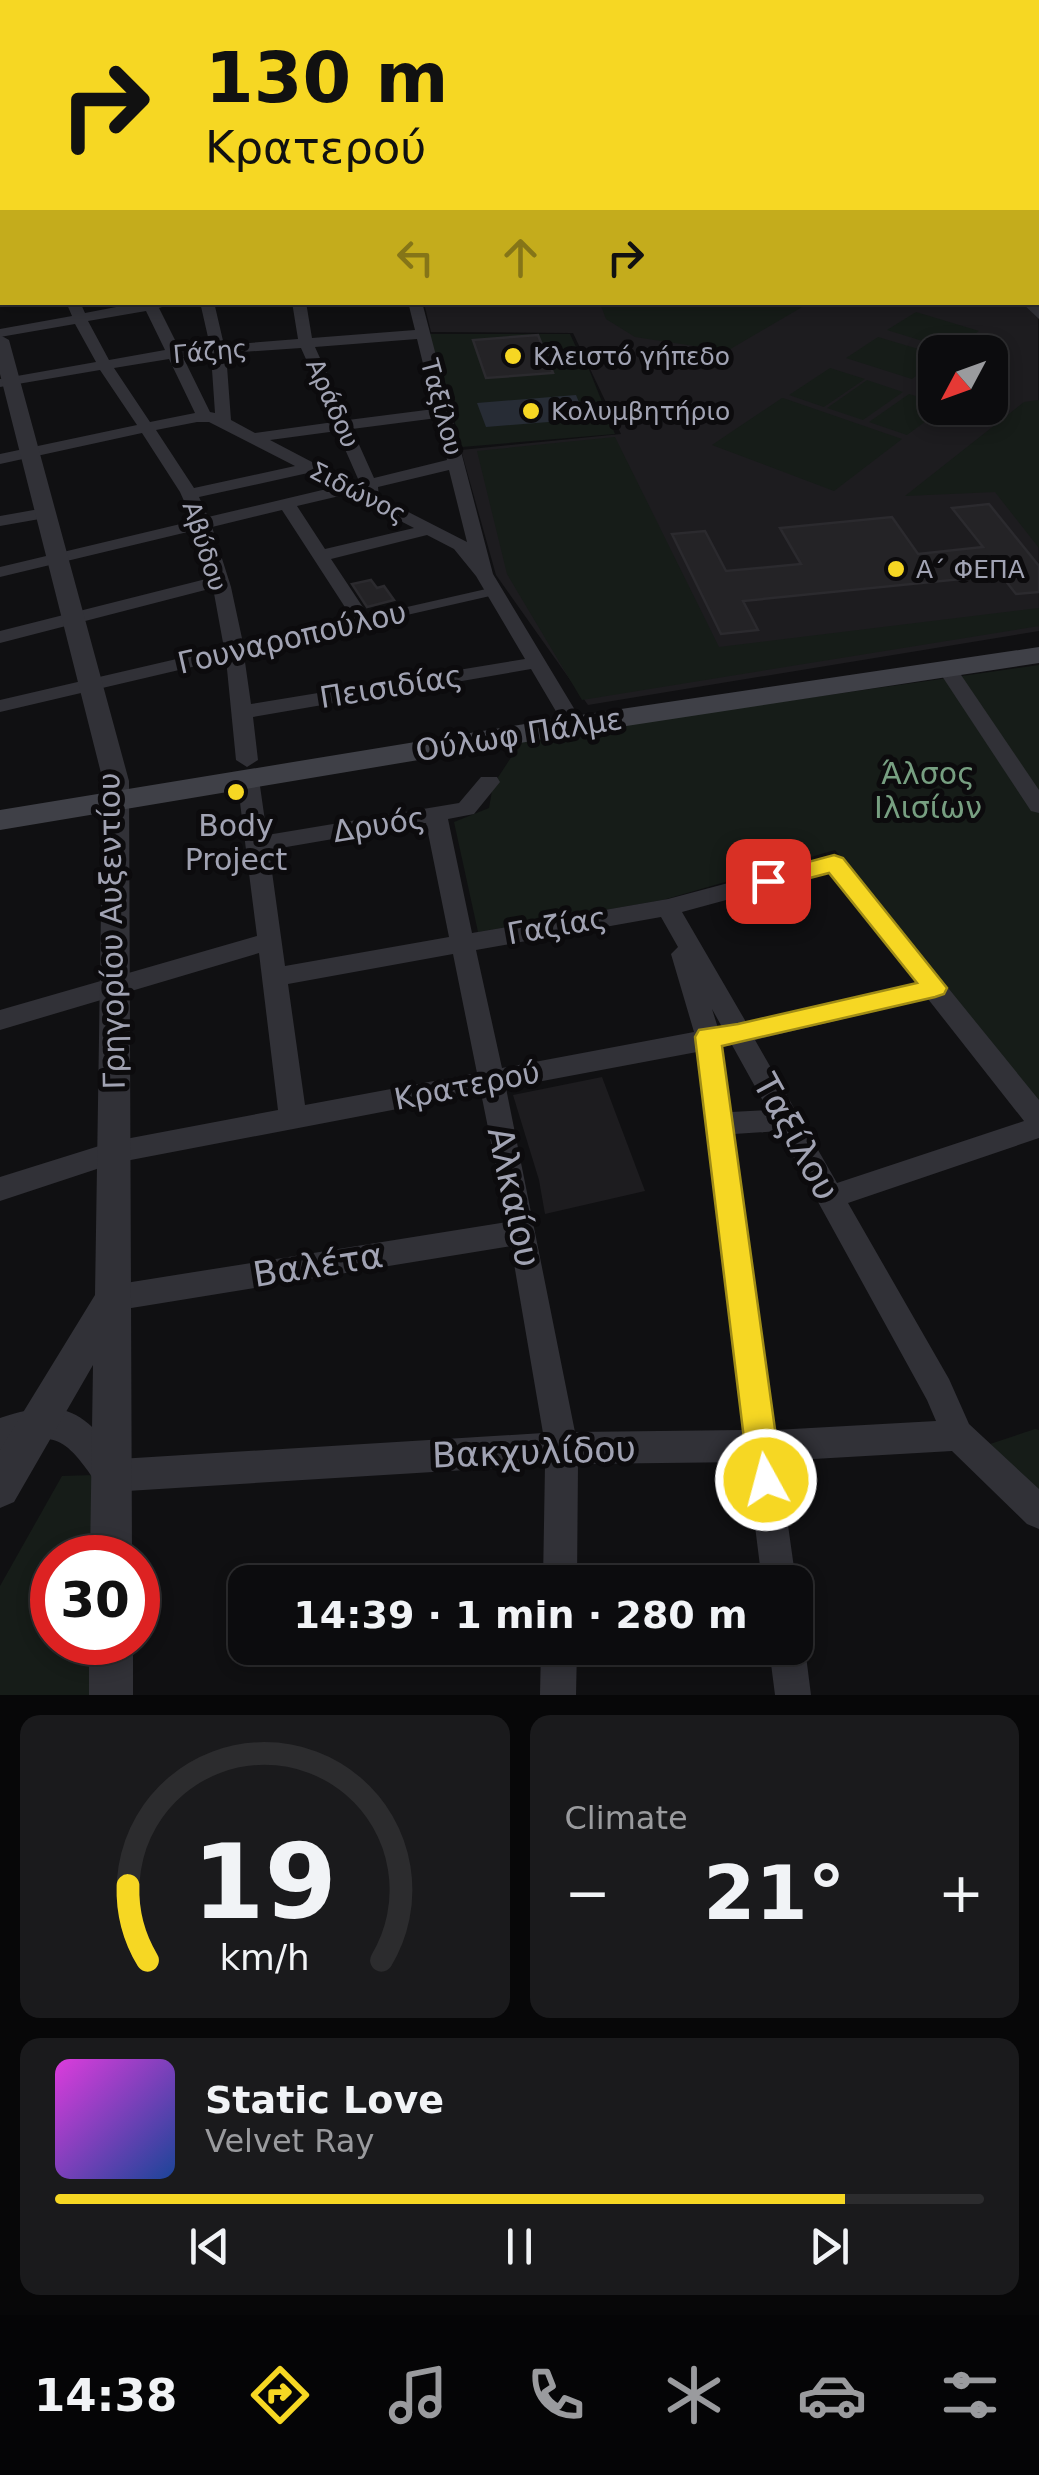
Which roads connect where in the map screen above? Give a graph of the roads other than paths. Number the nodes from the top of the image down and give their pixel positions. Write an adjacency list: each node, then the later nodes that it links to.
1 (150, 305): 5 (street); 10 (street)
2 (208, 305): 9 (street)
3 (300, 305): 8 (street, Αράδου)
4 (416, 305): 6 (street, Ταξίλου)
5 (76, 311): 7 (street); 11 (street, Αβύδου)
6 (422, 334): 8 (street, Γάζης); 13 (street, Ταξίλου)
7 (0, 337): 12 (street, Γρηγορίου Αυξεντίου)
8 (306, 342): 9 (street, Γάζης); 16 (street, Αράδου)
9 (218, 349): 10 (street, Γάζης); 15 (street)
10 (176, 353): 11 (street, Γάζης); 14 (street)
11 (104, 364): 12 (street, Γάζης); 17 (street, Αβύδου)
12 (5, 382): 19 (street, Γρηγορίου Αυξεντίου)
13 (445, 412): 16 (street); 21 (street, Ταξίλου)
14 (200, 416): 15 (street, Σιδώνος); 17 (street)
15 (223, 422): 18 (street, Σιδώνος)
16 (345, 426): 18 (street); 24 (street, Αράδου)
17 (148, 428): 19 (street); 25 (street, Αβύδου)
18 (253, 438): 22 (street, Σιδώνος)
19 (29, 452): 20 (street); 27 (street, Γρηγορίου Αυξεντίου)
20 (0, 459)
21 (456, 463): 24 (street); 35 (street, Ταξίλου)
22 (310, 468): 23 (street, Σιδώνος); 25 (street)
23 (350, 488): 24 (street); 26 (street)
24 (372, 492): 30 (street, Σιδώνος)
25 (189, 494): 29 (street, Αβύδου)
26 (286, 502): 29 (street); 31 (street)
27 (45, 513): 28 (street); 32 (street, Γρηγορίου Αυξεντίου)
28 (0, 521)
29 (203, 523): 32 (street); 34 (street, Αβύδου)
30 (430, 528): 31 (street); 35 (street, Σιδώνος)
31 (320, 556): 37 (street)
32 (56, 558): 33 (street); 36 (street, Γρηγορίου Αυξεντίου)
33 (0, 572)
34 (218, 581): 36 (street); 40 (street, Αβύδου)
35 (490, 582): 37 (street, Γουναροπούλου); 42 (street, Ταξίλου)
36 (72, 619): 38 (street); 44 (street, Γρηγορίου Αυξεντίου)
37 (363, 622): 40 (street, Γουναροπούλου)
38 (0, 637)
39 (1039, 639): 47 (main road, Ούλωφ Πάλμε)
40 (234, 651): 44 (street, Γουναροπούλου); 46 (street, Αβύδου)
41 (1039, 656): 43 (main road, Ούλωφ Πάλμε)
42 (539, 662): 46 (street, Πεισιδίας); 47 (street, Ταξίλου)
43 (948, 670): 47 (main road, Ούλωφ Πάλμε); 52 (street)
44 (89, 685): 45 (street, Γουναροπούλου); 50 (street, Γρηγορίου Αυξεντίου)
45 (0, 706)
46 (243, 712): 48 (street, Αβύδου)
47 (570, 718): 48 (main road, Ούλωφ Πάλμε)
48 (247, 770): 50 (main road, Ούλωφ Πάλμε); 55 (street, Αβύδου)
49 (489, 782): 53 (street, Δρυός)
50 (116, 790): 51 (main road, Ούλωφ Πάλμε); 54 (main road, Ούλωφ Πάλμε); 60 (street, Γρηγορίου Αυξεντίου)
51 (0, 800)
52 (1039, 806)
53 (436, 816): 55 (street, Δρυός); 58 (street, Αλκαίου)
54 (0, 820)
55 (257, 844): 57 (street, Αβύδου)
56 (668, 907): 58 (street, Γαζίας); 61 (street, Γαζίας); 63 (street, Ταξίλου)
57 (269, 940): 59 (street, Αβύδου); 60 (street)
58 (461, 943): 59 (street, Γαζίας); 64 (street, Αλκαίου)
59 (277, 978): 65 (street, Αβύδου)
60 (116, 986): 62 (street); 70 (street, Γρηγορίου Αυξεντίου)
61 (935, 988): 63 (street, Κρατερού); 67 (street)
62 (0, 1020)
63 (723, 1036): 64 (street, Κρατερού); 66 (street, Ταξίλου); 68 (street)
64 (490, 1082): 65 (street, Κρατερού); 73 (street, Αλκαίου)
65 (294, 1119): 70 (street, Κρατερού)
66 (786, 1120): 68 (street); 72 (street, Ταξίλου)
67 (1039, 1120)
68 (720, 1124): 78 (street)
69 (1039, 1128): 72 (street)
70 (114, 1152): 71 (street, Κρατερού); 74 (street, Γρηγορίου Αυξεντίου)
71 (0, 1188)
72 (830, 1197): 77 (street, Ταξίλου)
73 (523, 1232): 74 (street, Βαλέτα); 79 (street, Αλκαίου)
74 (112, 1298): 75 (street); 80 (street, Γρηγορίου Αυξεντίου)
75 (41, 1419): 76 (street); 80 (street); 81 (street)
76 (0, 1434)
77 (958, 1435): 78 (street, Βακχυλίδου); 82 (street)
78 (762, 1446): 79 (street, Βακχυλίδου); 85 (street)
79 (562, 1448): 80 (street, Βακχυλίδου); 84 (street, Αλκαίου)
80 (111, 1476): 83 (street, Γρηγορίου Αυξεντίου)
81 (0, 1488)
82 (1039, 1512)
83 (111, 1535)
84 (560, 1565)
85 (777, 1565)
86 (111, 1665): 89 (street)
87 (559, 1665): 90 (street)
88 (789, 1665): 91 (street)
89 (111, 1695)
90 (558, 1695)
91 (793, 1695)

